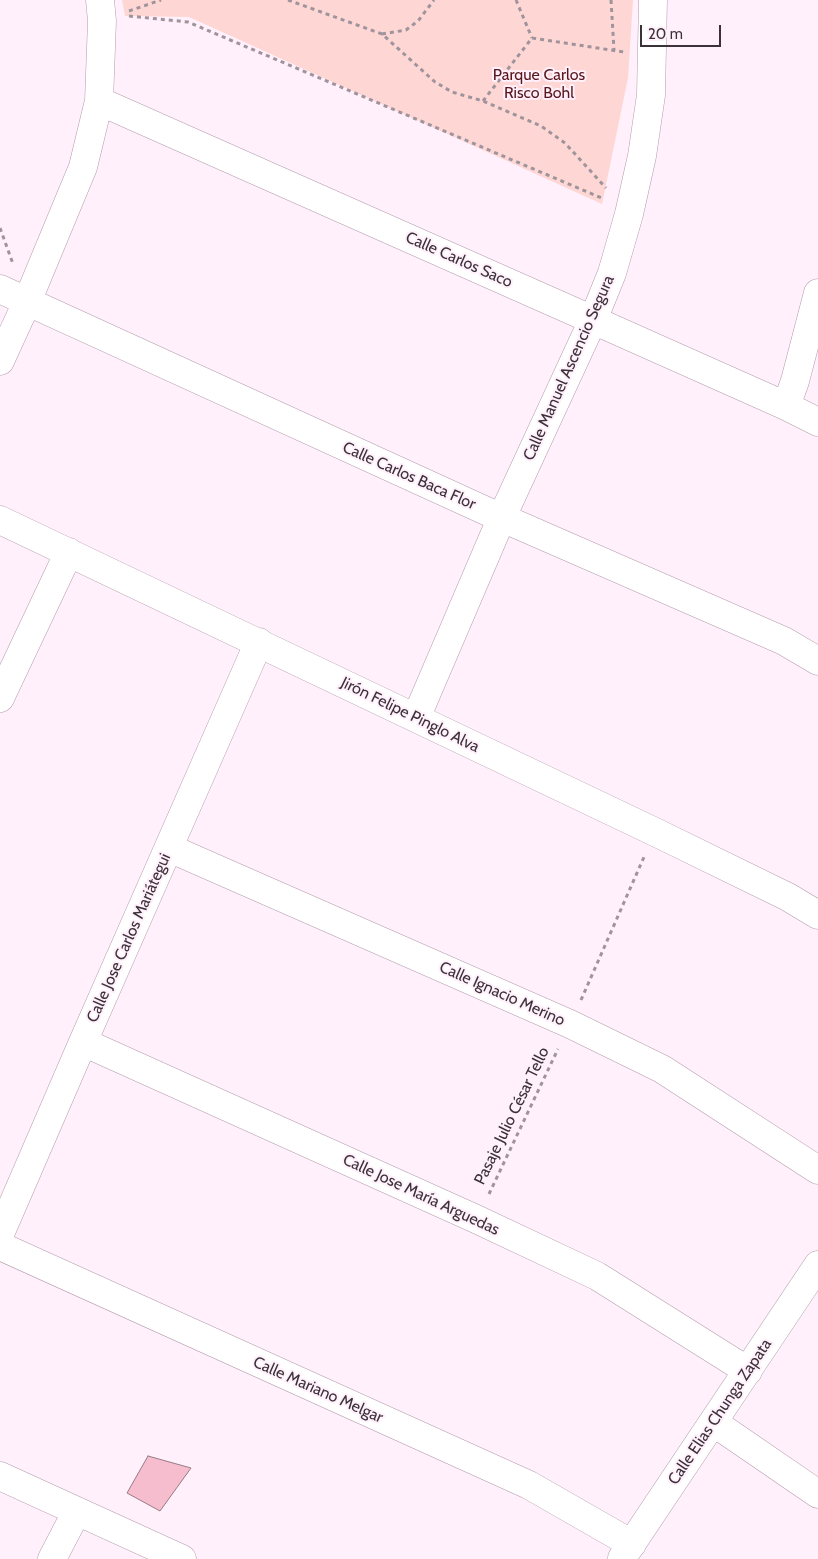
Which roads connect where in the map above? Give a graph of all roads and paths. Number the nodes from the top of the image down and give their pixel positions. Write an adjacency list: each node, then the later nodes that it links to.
1 (161, 0): 7 (path)
2 (288, 0): 8 (path)
3 (434, 0): 8 (path)
4 (516, 0): 9 (path)
5 (611, 0): 10 (path)
6 (653, 0): 11 (street, Calle Manuel Ascencio Segura)
7 (106, 12): 12 (street); 14 (path)
8 (382, 34): 13 (path)
9 (532, 38): 10 (path); 13 (path)
10 (614, 50): 11 (path)
11 (652, 56): 14 (street, Calle Manuel Ascencio Segura)
12 (99, 101): 17 (street); 18 (street, Calle Carlos Saco)
13 (483, 101): 14 (path)
14 (618, 207): 18 (street, Calle Manuel Ascencio Segura)
15 (0, 289): 17 (street, Calle Carlos Baca Flor)
16 (818, 293): 20 (street)
17 (27, 302): 19 (street); 22 (street, Calle Carlos Baca Flor)
18 (593, 320): 20 (street, Calle Carlos Saco); 22 (street, Calle Manuel Ascencio Segura)
19 (0, 361)
20 (786, 406): 21 (street, Calle Carlos Saco)
21 (818, 422)
22 (502, 518): 26 (street, Calle Carlos Baca Flor); 28 (street, Calle Manuel Ascencio Segura)
23 (0, 520): 24 (street, Jirón Felipe Pinglo Alva)
24 (69, 552): 25 (street, Jirón Felipe Pinglo Alva); 27 (street)
25 (259, 642): 28 (street, Jirón Felipe Pinglo Alva); 30 (street, Calle Jose Carlos Mariátegui)
26 (818, 661)
27 (0, 698)
28 (416, 718): 29 (street, Jirón Felipe Pinglo Alva)
29 (655, 832): 31 (street, Jirón Felipe Pinglo Alva); 32 (path, Pasaje Julio César Tello)
30 (169, 848): 32 (street, Calle Ignacio Merino); 33 (street, Calle Jose Carlos Mariátegui)
31 (817, 912)
32 (570, 1024): 34 (street, Calle Ignacio Merino); 35 (path, Pasaje Julio César Tello)
33 (83, 1042): 35 (street, Calle Jose María Arguedas); 36 (street, Calle Jose Carlos Mariátegui)
34 (818, 1170)
35 (476, 1219): 39 (street, Calle Jose María Arguedas)
36 (0, 1234)
37 (0, 1246): 44 (street, Calle Mariano Melgar)
38 (818, 1265): 39 (street, Calle Elias Chunga Zapata)
39 (748, 1371): 40 (street, Calle Elias Chunga Zapata)
40 (713, 1422): 42 (street); 44 (street, Calle Elias Chunga Zapata)
41 (0, 1476): 43 (street)
42 (818, 1494)
43 (77, 1511): 45 (street); 46 (street)
44 (627, 1551)
45 (52, 1559)
46 (182, 1559)

